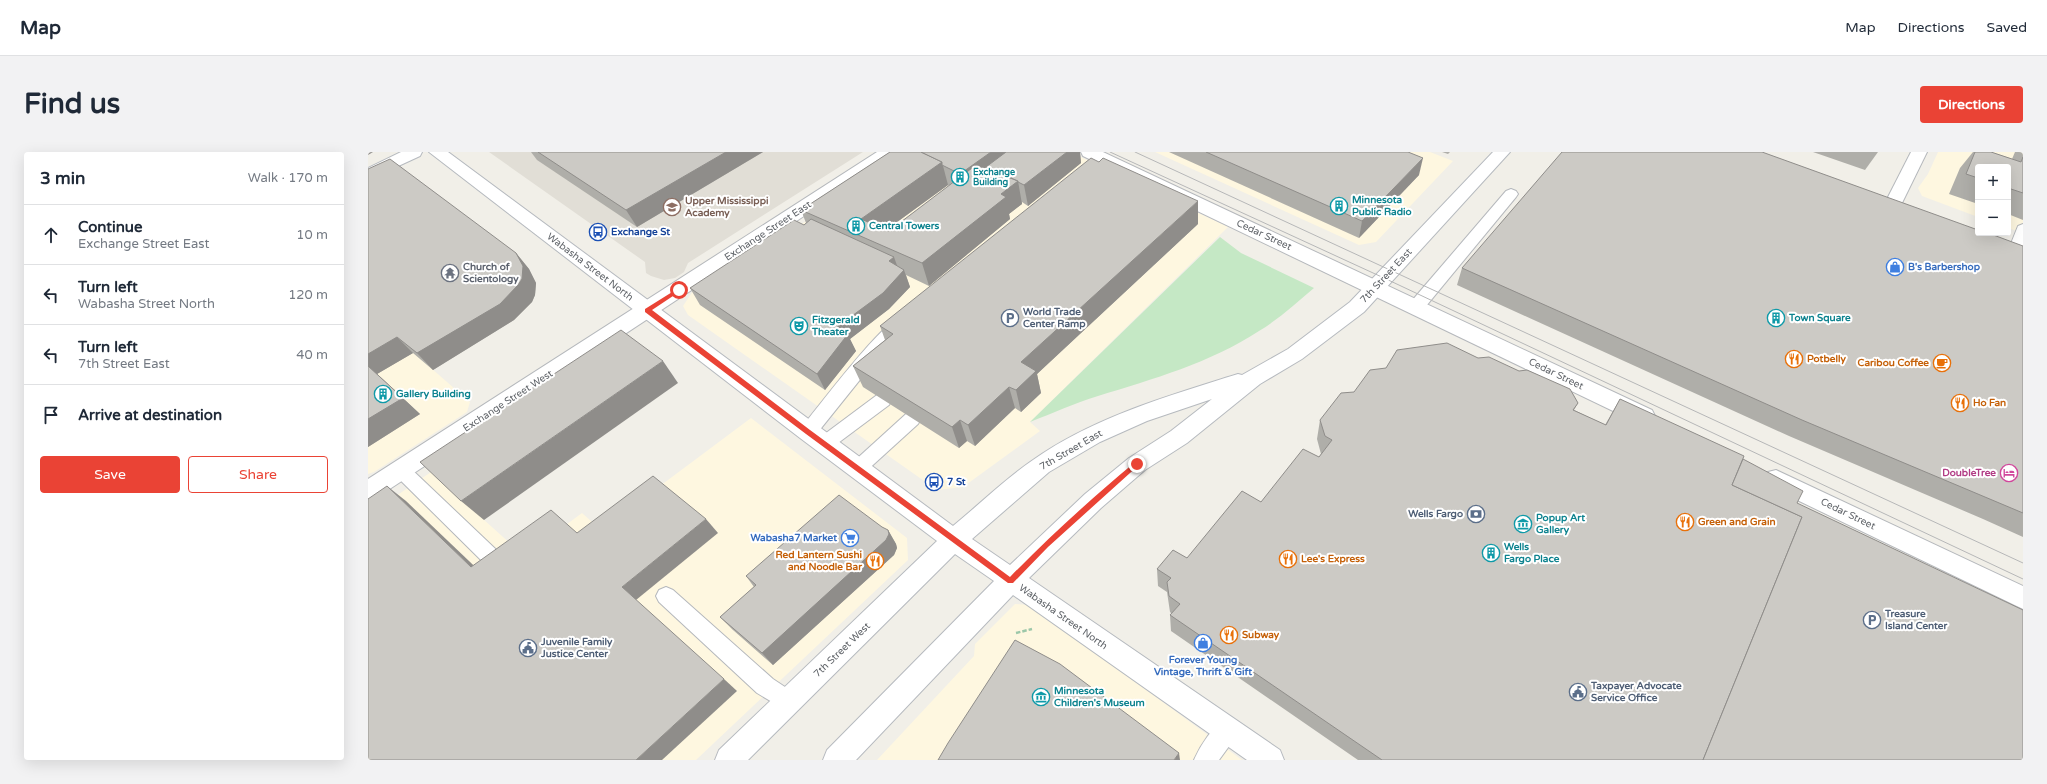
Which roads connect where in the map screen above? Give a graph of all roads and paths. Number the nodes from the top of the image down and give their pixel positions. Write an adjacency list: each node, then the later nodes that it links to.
1 (414, 152): 9 (main road)
2 (437, 152): 14 (main road, Wabasha Street North)
3 (889, 152): 14 (main road, Exchange Street East)
4 (1089, 152): 7 (main road, Cedar Street)
5 (1502, 152): 12 (main road, 7th Street East)
6 (1919, 152): 11 (main road)
7 (1107, 160): 8 (lane); 12 (main road, Cedar Street)
8 (1091, 172)
9 (368, 175)
10 (1512, 194): 13 (lane)
11 (1895, 201)
12 (1376, 287): 13 (main road, Cedar Street); 16 (main road, 7th Street East)
13 (1416, 307): 19 (main road, Cedar Street)
14 (648, 310): 20 (main road, Wabasha Street North); 23 (main road, Exchange Street West)
15 (910, 314): 20 (lane)
16 (1253, 378): 26 (main road, 7th Street East); 28 (main road, 7th Street East)
17 (883, 400): 21 (lane)
18 (912, 419): 22 (lane)
19 (1664, 426)
20 (808, 432): 21 (main road, Wabasha Street North)
21 (824, 444): 22 (main road, Wabasha Street North)
22 (858, 469): 26 (main road, Wabasha Street North)
23 (401, 470): 25 (main road, Exchange Street West); 27 (lane)
24 (1758, 470): 30 (main road, Cedar Street)
25 (368, 491)
26 (954, 540): 28 (main road, Wabasha Street North); 31 (main road, 7th Street West)
27 (484, 576)
28 (1011, 581): 32 (main road, Wabasha Street North); 34 (main road)
29 (666, 596): 31 (lane)
30 (2023, 598)
31 (789, 702): 33 (main road, 7th Street West)
32 (1227, 730): 35 (lane); 36 (main road, Wabasha Street North)
33 (729, 760)
34 (837, 760)
35 (1205, 760)
36 (1270, 760)

